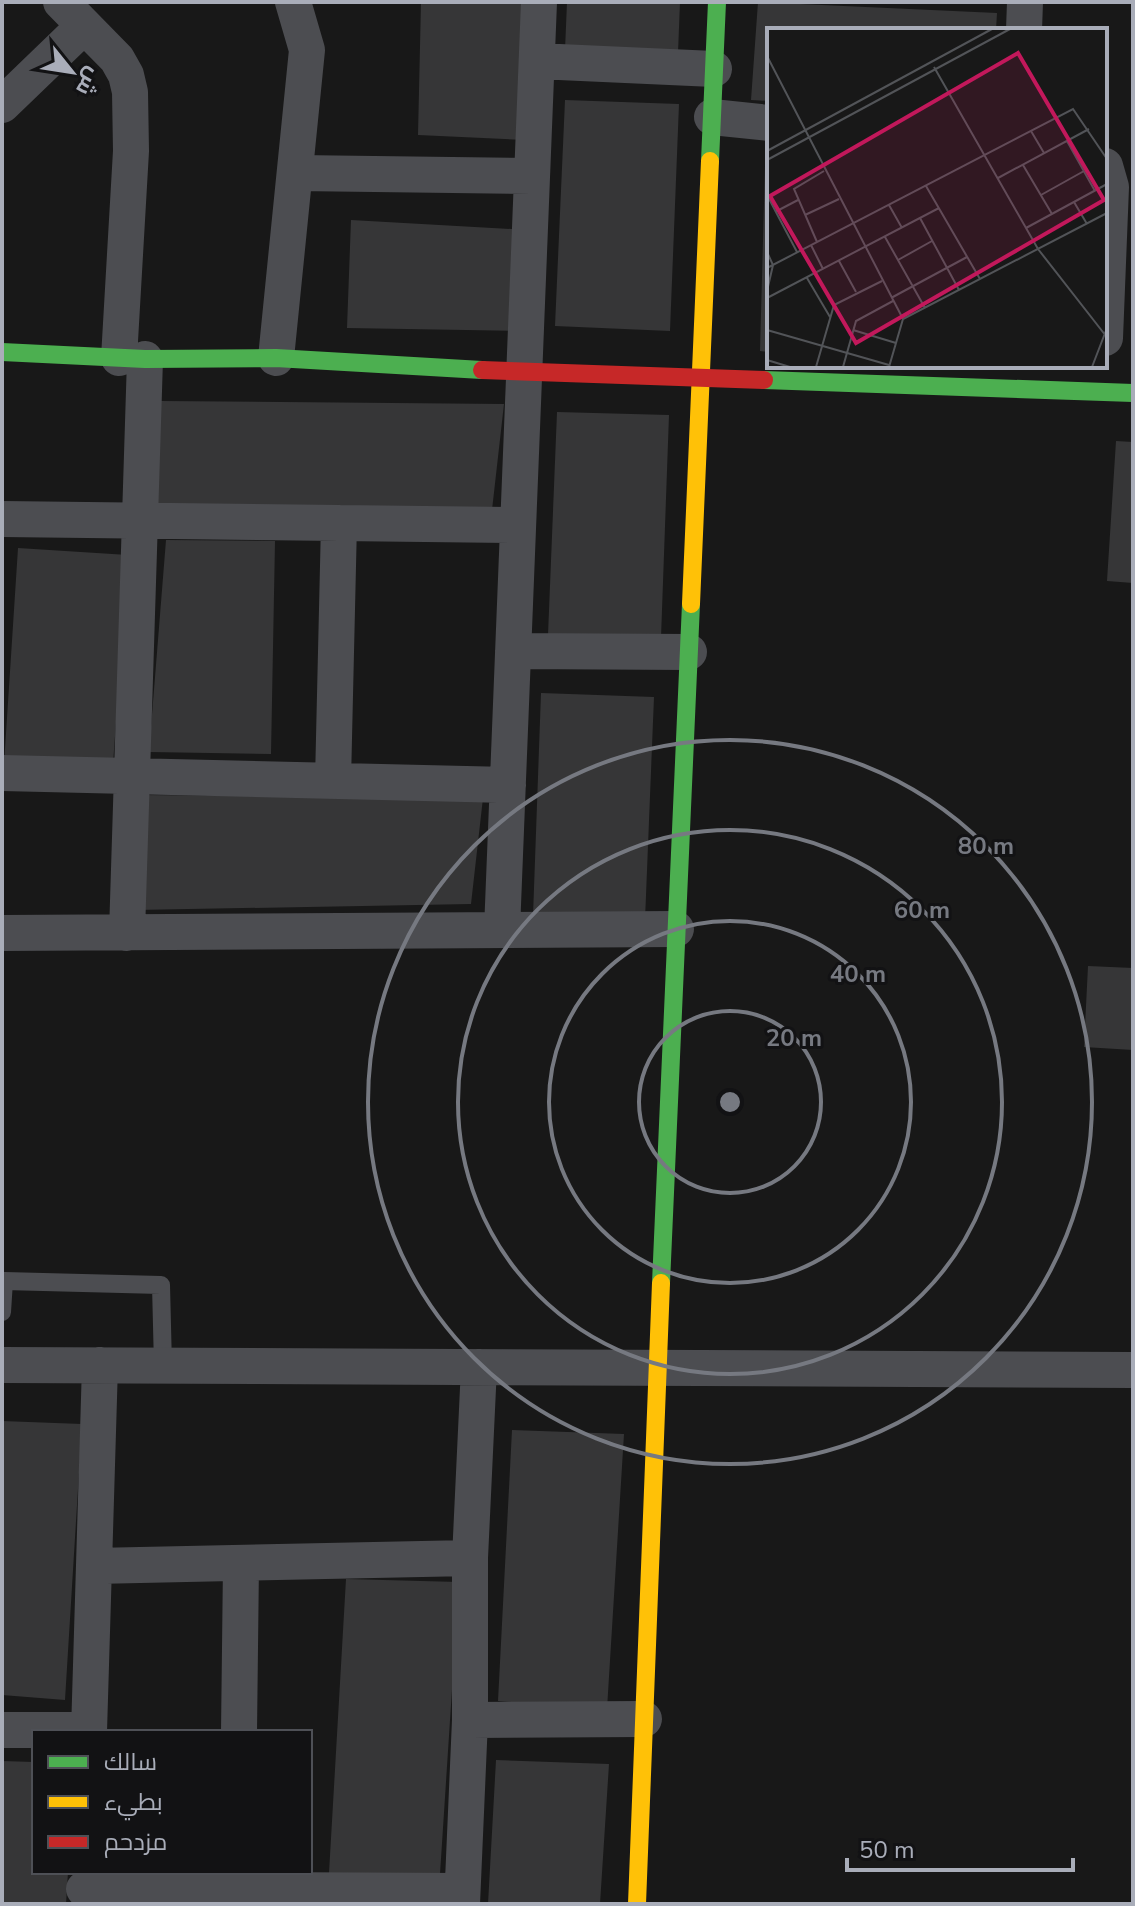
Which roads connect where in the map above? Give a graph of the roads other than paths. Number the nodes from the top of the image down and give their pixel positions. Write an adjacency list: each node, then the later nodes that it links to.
1 (293, 2): 12 (street)
2 (539, 2): 7 (street)
3 (717, 2): 8 (street)
4 (1025, 2): 6 (street)
5 (72, 14): 9 (street); 17 (street)
6 (1024, 28)
7 (537, 61): 8 (street); 14 (street)
8 (714, 69): 10 (street)
9 (2, 105)
10 (712, 117): 11 (street); 21 (street)
11 (767, 123)
12 (297, 173): 14 (street); 18 (street)
13 (1107, 173): 15 (street)
14 (532, 176): 19 (street)
15 (1107, 288)
16 (2, 352): 17 (street)
17 (132, 358): 18 (street); 24 (street)
18 (276, 358): 19 (street)
19 (525, 372): 21 (street); 26 (street)
20 (891, 374): 21 (street); 22 (street)
21 (701, 377): 28 (street)
22 (1113, 383)
23 (2, 519): 24 (street)
24 (140, 521): 25 (street); 30 (street)
25 (339, 523): 26 (street); 31 (street)
26 (518, 525): 27 (street)
27 (513, 651): 28 (street); 32 (street)
28 (689, 652): 33 (street)
29 (2, 773): 30 (street)
30 (132, 776): 31 (street); 36 (street)
31 (333, 781): 32 (street)
32 (508, 785): 34 (street)
33 (676, 929): 34 (street); 42 (street)
34 (502, 930): 36 (street)
35 (2, 933): 36 (street)
36 (127, 933)
37 (2, 1312): 40 (lane)
38 (2, 1365): 39 (street)
39 (100, 1365): 40 (street); 46 (street)
40 (163, 1366): 41 (street)
41 (479, 1367): 42 (street); 44 (street)
42 (657, 1368): 43 (street); 47 (street)
43 (1133, 1370)
44 (470, 1558): 45 (street); 48 (street)
45 (241, 1563): 46 (street); 52 (street)
46 (94, 1566): 51 (street)
47 (644, 1719): 48 (street); 56 (street)
48 (470, 1720): 55 (street)
49 (2, 1730): 50 (street)
50 (32, 1730)
51 (89, 1730)
52 (239, 1730)
53 (238, 1881): 54 (street); 55 (street)
54 (84, 1888)
55 (462, 1898)
56 (637, 1904)

